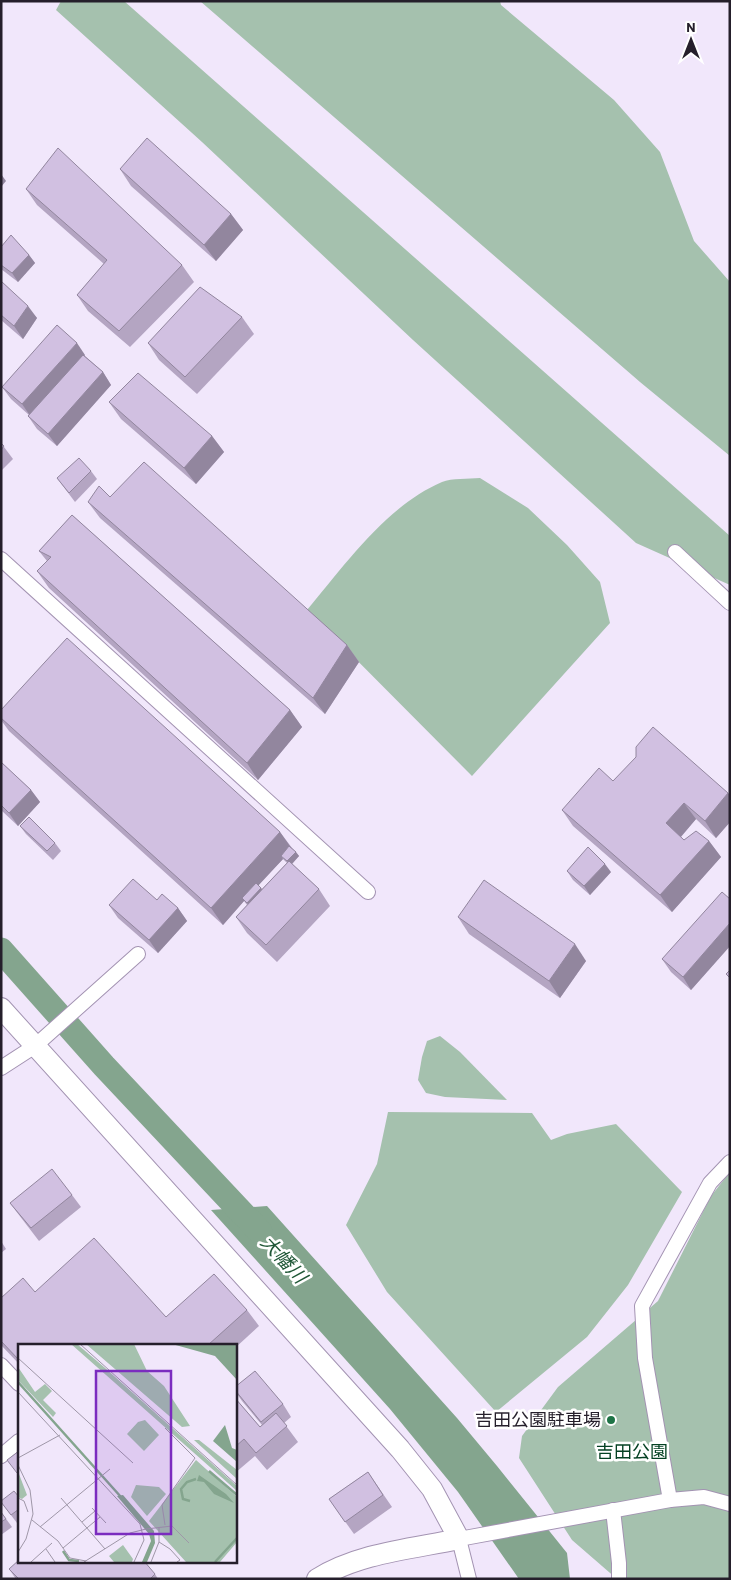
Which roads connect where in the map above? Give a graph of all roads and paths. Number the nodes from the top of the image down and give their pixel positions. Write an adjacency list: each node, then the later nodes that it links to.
1 (675, 552): 3 (street)
2 (1, 559): 4 (street)
3 (730, 603)
4 (368, 892)
5 (138, 954): 7 (street)
6 (1, 1008): 7 (street)
7 (42, 1040): 8 (street); 17 (street)
8 (1, 1068)
9 (730, 1162): 14 (street)
10 (1, 1365): 11 (street)
11 (18, 1383)
12 (18, 1442): 13 (street)
13 (1, 1456)
14 (670, 1500): 15 (street); 16 (street)
15 (730, 1504)
16 (613, 1510): 17 (street); 20 (street)
17 (459, 1539): 18 (street); 19 (street)
18 (317, 1579)
19 (469, 1579)
20 (619, 1579)

